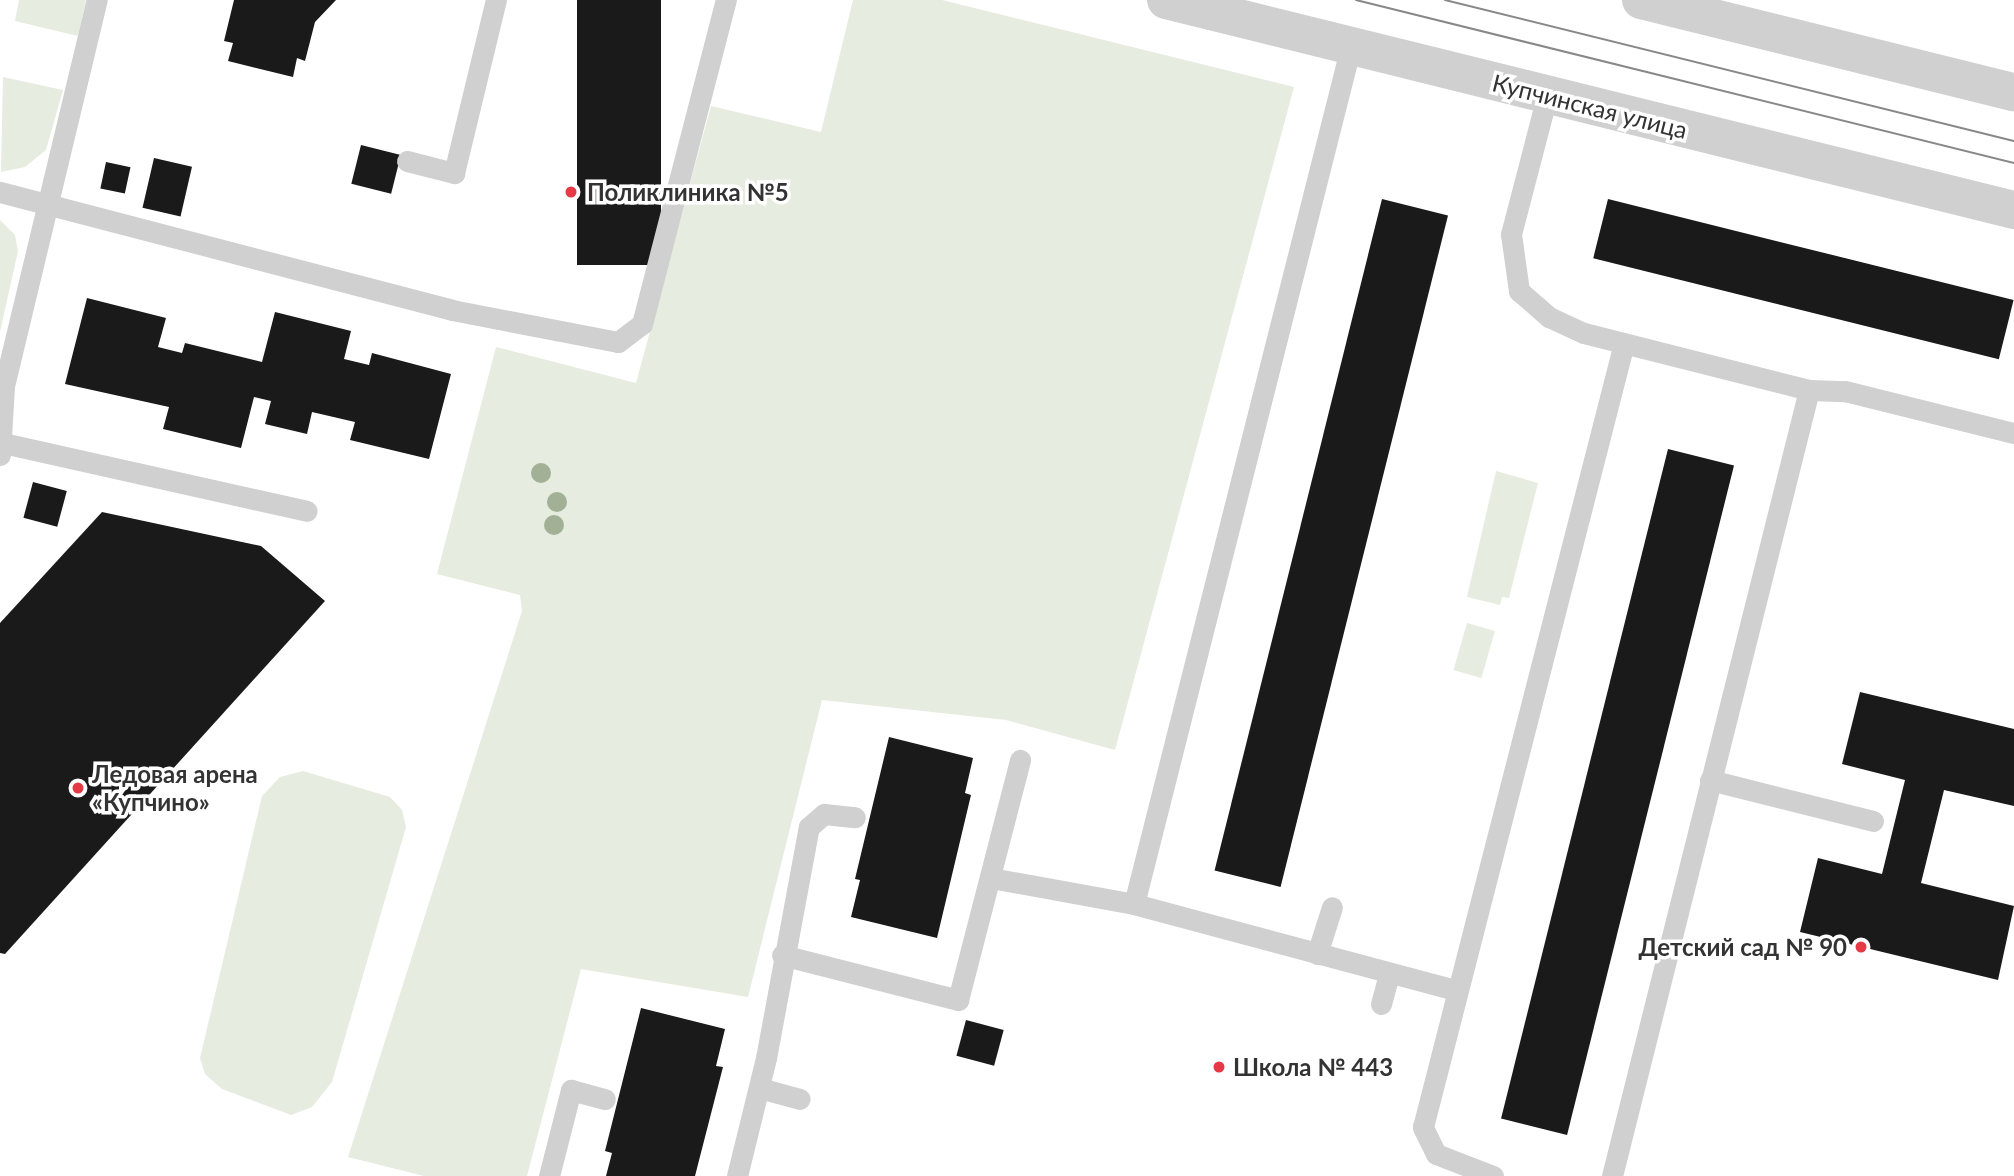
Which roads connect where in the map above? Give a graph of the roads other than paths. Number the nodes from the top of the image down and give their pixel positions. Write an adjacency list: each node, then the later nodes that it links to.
1 (97, 0): 12 (lane)
2 (496, 0): 10 (lane)
3 (726, 0): 12 (lane)
4 (1166, 0): 7 (street, Купчинская улица)
5 (1641, 0): 6 (street)
6 (1681, 5): 8 (street)
7 (1351, 46): 9 (street, Купчинская улица); 25 (lane)
8 (2014, 92)
9 (1548, 96): 13 (street, Купчинская улица); 14 (lane)
10 (407, 161)
11 (0, 192): 12 (lane)
12 (50, 206): 15 (lane)
13 (2014, 211)
14 (1624, 343): 16 (lane); 30 (lane)
15 (2, 385): 18 (lane)
16 (1809, 390): 17 (lane); 21 (lane)
17 (2014, 433)
18 (1, 449): 19 (lane)
19 (306, 511)
20 (1020, 760): 24 (lane)
21 (1710, 780): 23 (lane); 38 (lane)
22 (855, 817): 28 (lane)
23 (1873, 821)
24 (991, 878): 25 (lane); 28 (lane)
25 (1134, 904): 27 (lane)
26 (1332, 906): 27 (lane)
27 (1317, 954): 29 (lane)
28 (782, 955): 32 (lane)
29 (1389, 975): 30 (lane); 31 (lane)
30 (1458, 991): 37 (lane)
31 (1381, 1004)
32 (759, 1088): 34 (lane); 36 (lane)
33 (606, 1099): 35 (lane)
34 (800, 1099)
35 (549, 1176)
36 (737, 1176)
37 (1493, 1176)
38 (1612, 1176)

